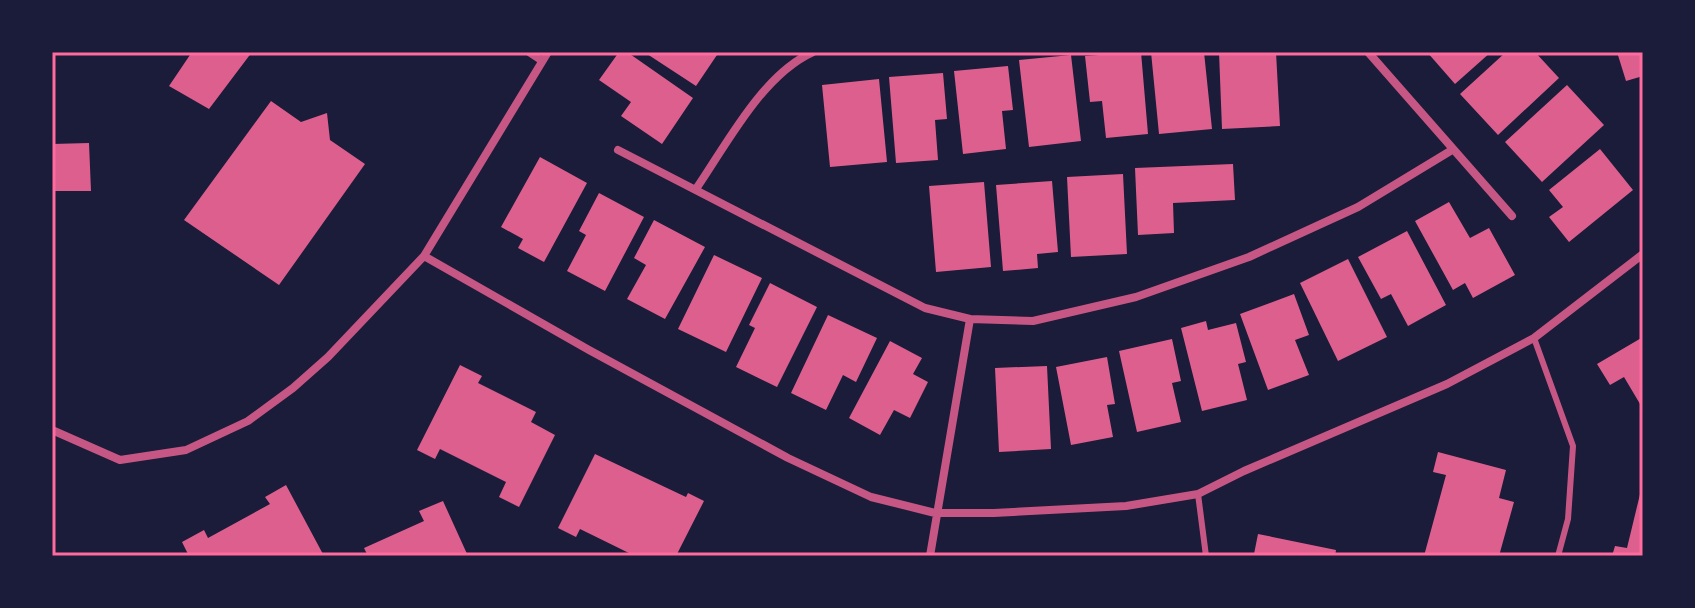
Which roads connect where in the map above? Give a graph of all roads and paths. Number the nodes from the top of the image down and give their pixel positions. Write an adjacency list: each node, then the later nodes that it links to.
1 (529, 52): 5 (street)
2 (548, 52): 5 (street)
3 (813, 52): 8 (street)
4 (1368, 52): 7 (street)
5 (541, 60): 11 (street)
6 (618, 150): 8 (street)
7 (1452, 150): 9 (street); 12 (street)
8 (696, 189): 12 (street)
9 (1512, 216)
10 (1643, 254): 13 (street)
11 (424, 256): 14 (street); 16 (street)
12 (970, 319): 16 (street)
13 (1534, 338): 15 (street); 19 (lane)
14 (52, 430)
15 (1198, 494): 16 (street); 18 (lane)
16 (935, 513): 17 (street)
17 (930, 556)
18 (1206, 556)
19 (1558, 556)

